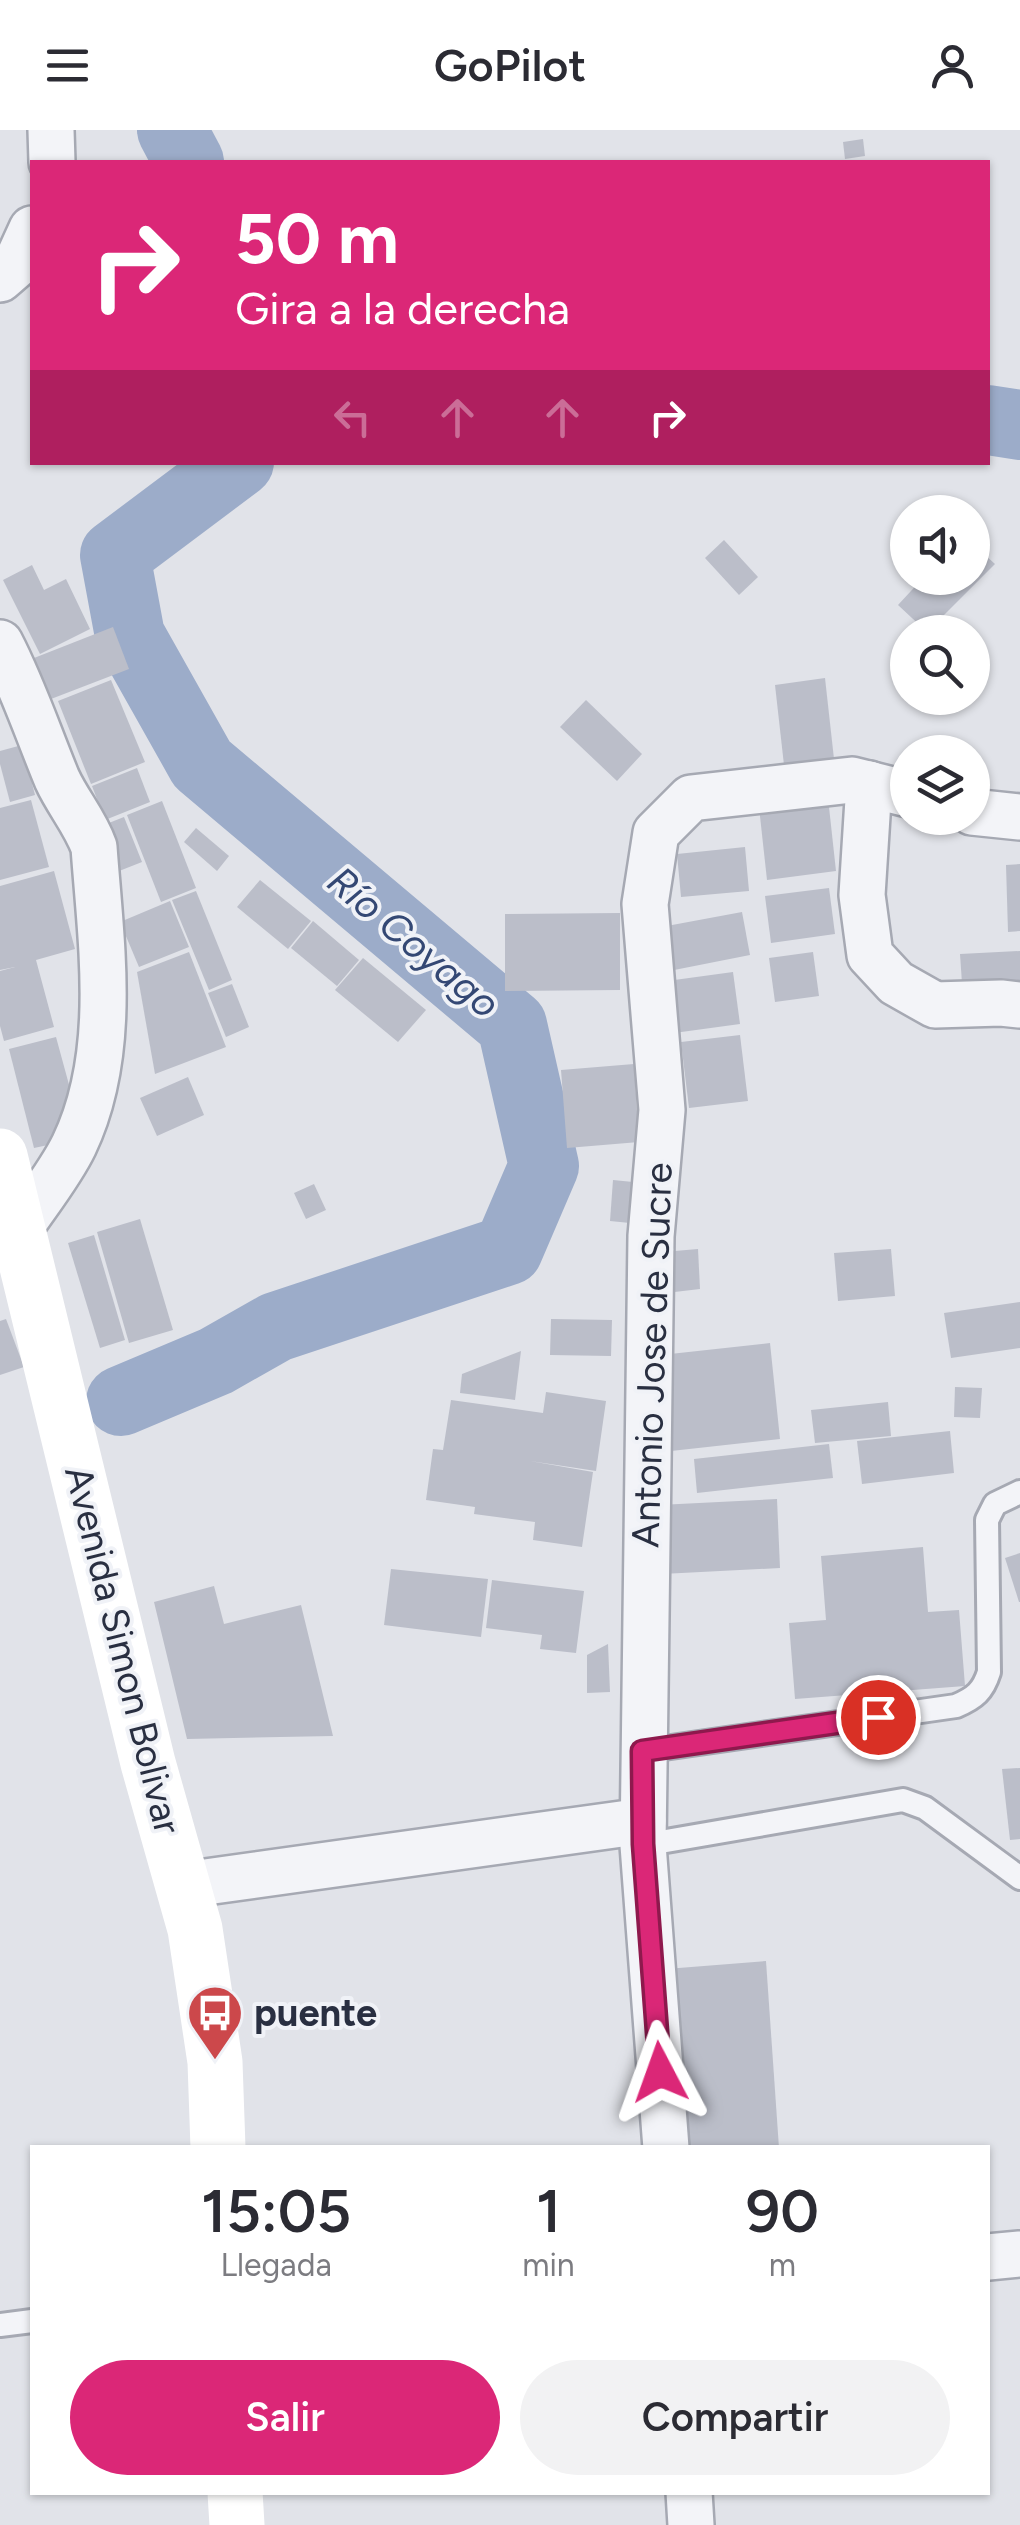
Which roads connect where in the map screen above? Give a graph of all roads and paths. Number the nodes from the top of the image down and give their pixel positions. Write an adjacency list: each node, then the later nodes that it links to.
1 (51, 130): 2 (street)
2 (52, 160)
3 (30, 232): 4 (street)
4 (0, 279)
5 (0, 643): 11 (street)
6 (888, 789): 9 (street); 13 (street, Antonio Jose de Sucre)
7 (990, 814): 8 (street)
8 (1020, 818)
9 (1020, 1005)
10 (0, 1156): 11 (main road, Avenida Simon Bolivar)
11 (19, 1229): 16 (main road, Avenida Simon Bolivar)
12 (1020, 1492): 13 (lane)
13 (642, 1751): 14 (street, Antonio Jose de Sucre)
14 (643, 1832): 15 (lane); 16 (street); 18 (street, Antonio Jose de Sucre)
15 (1020, 1878)
16 (184, 1885): 17 (main road, Avenida Simon Bolivar)
17 (218, 2145)
18 (666, 2145)
19 (1020, 2254): 20 (street)
20 (990, 2257)
21 (30, 2321): 22 (lane)
22 (0, 2325)
23 (236, 2495): 25 (main road)
24 (689, 2495): 26 (street)
25 (237, 2525)
26 (691, 2525)

